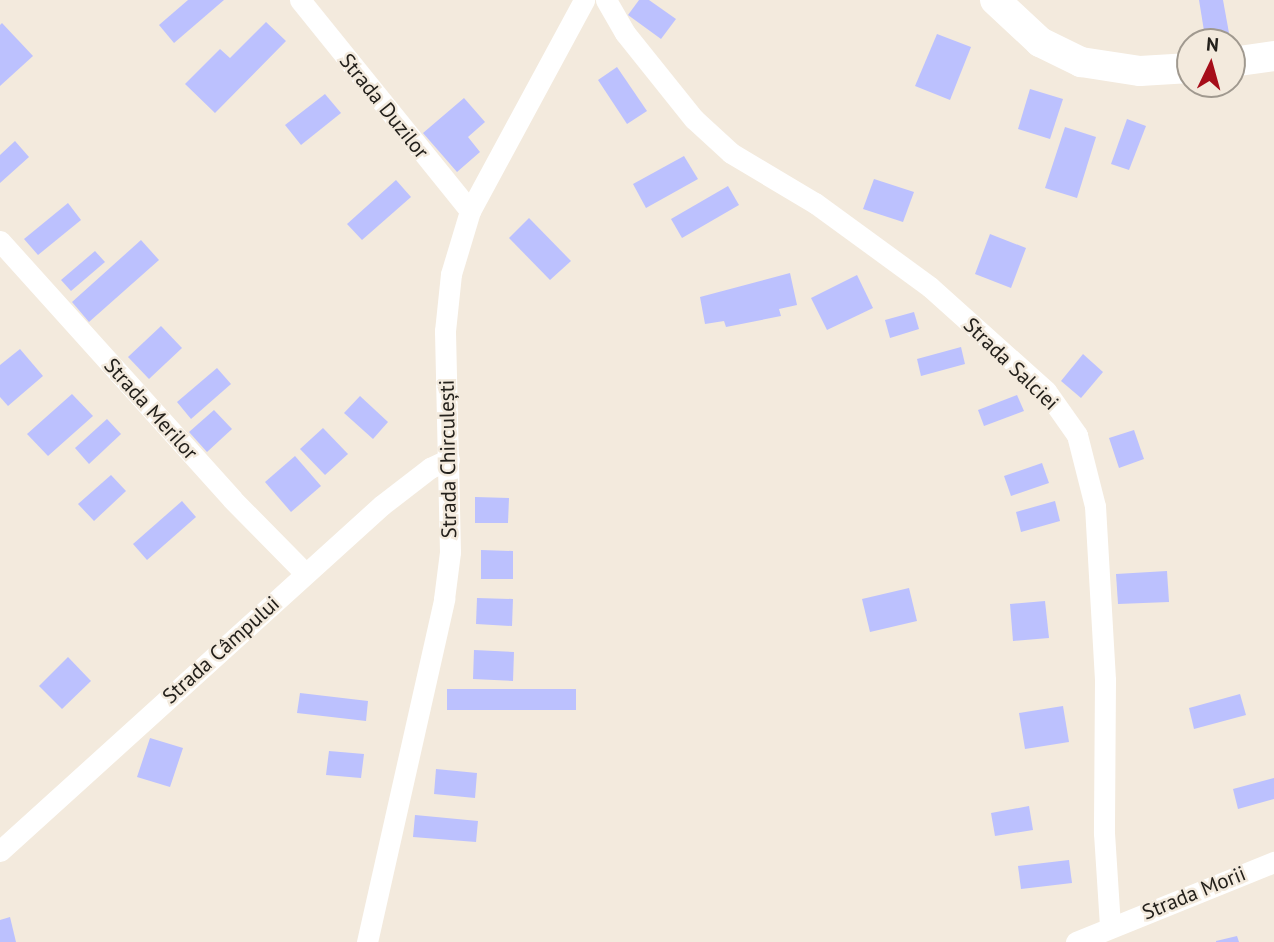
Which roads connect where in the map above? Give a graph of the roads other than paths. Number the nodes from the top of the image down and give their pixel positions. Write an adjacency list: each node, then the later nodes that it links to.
1 (300, 0): 8 (street, Strada Duzilor)
2 (584, 0): 8 (street, Strada Chirculești)
3 (607, 0): 14 (street, Strada Salciei)
4 (995, 0): 7 (main road)
5 (1274, 56): 6 (main road)
6 (1246, 60)
7 (1176, 69)
8 (470, 211): 10 (street, Strada Chirculești)
9 (0, 241): 11 (street, Strada Merilor)
10 (449, 460): 11 (street, Strada Câmpului); 15 (street, Strada Chirculești)
11 (305, 573): 12 (street, Strada Câmpului)
12 (1, 847)
13 (1274, 862): 14 (street, Strada Morii)
14 (1110, 927): 16 (street, Strada Morii)
15 (367, 942)
16 (1076, 942)

